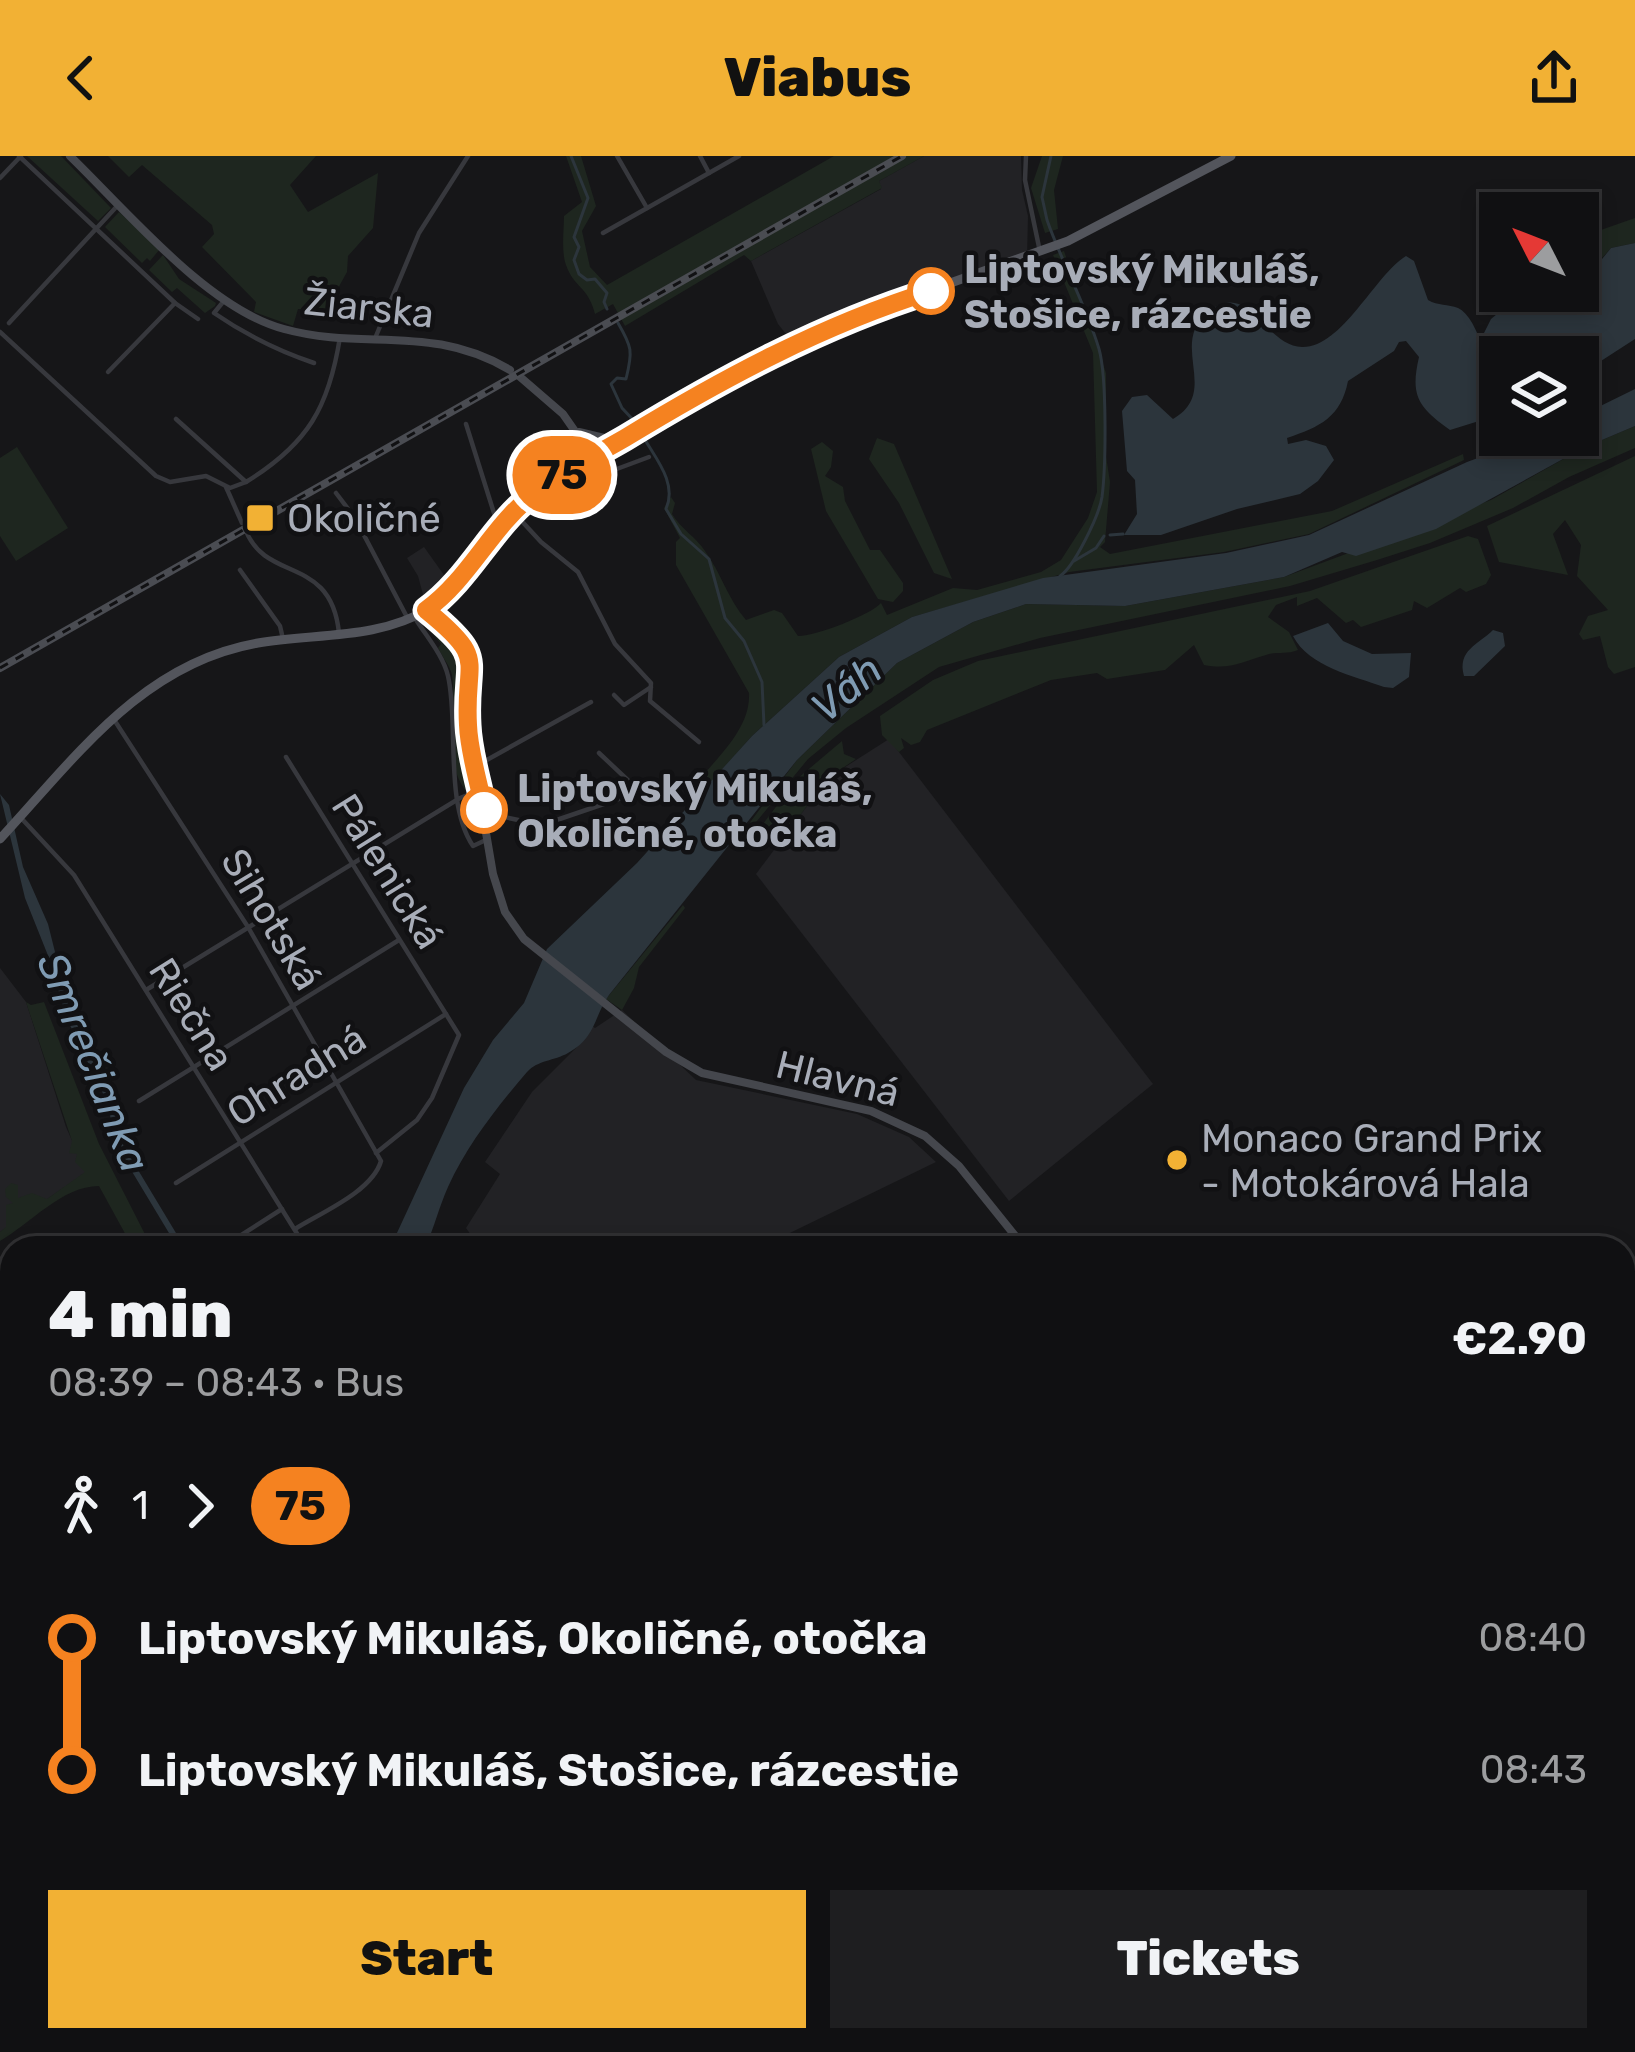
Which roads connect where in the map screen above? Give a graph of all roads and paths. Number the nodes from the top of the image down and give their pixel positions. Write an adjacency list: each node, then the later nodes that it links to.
1 (20, 156): 10 (street); 13 (street)
2 (70, 156): 11 (street, Žiarska)
3 (468, 156): 21 (street)
4 (617, 156): 12 (street)
5 (700, 156): 9 (street)
6 (739, 156): 9 (street)
7 (1026, 156): 15 (street)
8 (1231, 156): 15 (main road)
9 (709, 173): 12 (street)
10 (0, 178)
11 (120, 204): 13 (street); 16 (street, Žiarska)
12 (647, 208): 14 (street)
13 (97, 228): 17 (street); 19 (street)
14 (603, 233)
15 (1050, 248): 28 (main road)
16 (224, 301): 22 (street, Žiarska); 23 (street, Žiarska)
17 (175, 303): 18 (street); 24 (street)
18 (198, 320)
19 (9, 323)
20 (1, 332): 33 (street)
21 (376, 336): 22 (street, Žiarska); 27 (street, Žiarska)
22 (340, 337): 32 (street)
23 (314, 362)
24 (108, 372)
25 (176, 419): 32 (street)
26 (466, 424): 37 (street)
27 (577, 431): 28 (street); 29 (street, Žiarska); 31 (street)
28 (618, 441): 29 (main road)
29 (593, 457): 30 (street); 31 (main road)
30 (649, 457)
31 (568, 471): 35 (main road)
32 (246, 482): 33 (street)
33 (226, 487): 36 (street)
34 (336, 493): 41 (street)
35 (513, 512): 37 (main road); 44 (street)
36 (242, 523)
37 (499, 529): 40 (main road)
38 (246, 531): 42 (street)
39 (240, 570): 43 (street)
40 (426, 610): 41 (main road); 51 (street, Hlavná)
41 (411, 618): 42 (main road); 54 (street)
42 (339, 633): 43 (main road)
43 (283, 639): 47 (main road)
44 (651, 687): 45 (street); 48 (street)
45 (614, 695)
46 (592, 702): 51 (street)
47 (112, 718): 57 (main road); 61 (street, Sihotská)
48 (698, 742)
49 (599, 753): 53 (street)
50 (286, 757): 60 (street, Pálenická)
51 (476, 766): 52 (street, Hlavná)
52 (480, 790): 54 (street); 56 (street, Hlavná)
53 (639, 792): 55 (street); 56 (street)
54 (460, 798): 59 (street); 60 (street)
55 (650, 801)
56 (484, 813): 59 (street, Hlavná)
57 (19, 818): 58 (main road); 63 (street, Riečna)
58 (0, 839)
59 (488, 839): 76 (street, Hlavná)
60 (351, 864): 61 (street); 62 (street, Pálenická)
61 (248, 927): 63 (street); 64 (street, Sihotská)
62 (399, 940): 64 (street); 65 (street, Pálenická)
63 (146, 990): 66 (street, Riečna)
64 (293, 1007): 66 (street); 67 (street, Sihotská)
65 (446, 1014): 67 (street, Ohradná); 70 (street)
66 (194, 1068): 68 (street); 69 (street, Riečna)
67 (335, 1082): 69 (street, Ohradná); 70 (street, Sihotská)
68 (140, 1102)
69 (241, 1142): 71 (street, Ohradná); 72 (street, Riečna)
70 (376, 1153): 73 (street)
71 (176, 1183)
72 (282, 1209): 73 (street, Riečna); 74 (street)
73 (295, 1229): 75 (street, Riečna)
74 (239, 1236)
75 (299, 1236)
76 (1015, 1236)

